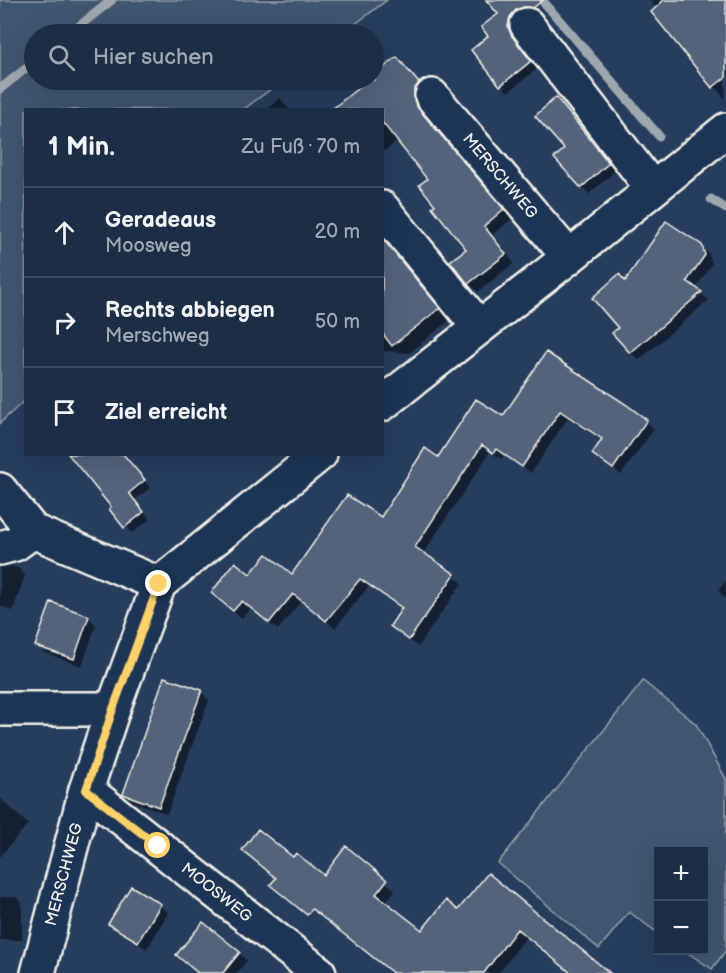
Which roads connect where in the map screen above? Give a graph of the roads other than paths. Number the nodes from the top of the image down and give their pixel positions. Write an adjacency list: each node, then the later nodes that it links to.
1 (527, 25): 4 (street)
2 (432, 96): 6 (street, MERSCHWEG)
3 (726, 129): 4 (street)
4 (652, 188): 6 (street)
5 (384, 210): 7 (street)
6 (569, 257): 7 (street)
7 (479, 327): 8 (street)
8 (384, 402)
9 (318, 456): 13 (street)
10 (0, 490): 11 (street)
11 (33, 531): 12 (street); 13 (street)
12 (0, 548)
13 (159, 584): 15 (street, MERSCHWEG)
14 (0, 709): 15 (street)
15 (113, 709): 16 (street, MERSCHWEG)
16 (86, 790): 17 (street, MERSCHWEG); 18 (street, MOOSWEG)
17 (38, 973)
18 (319, 973)

